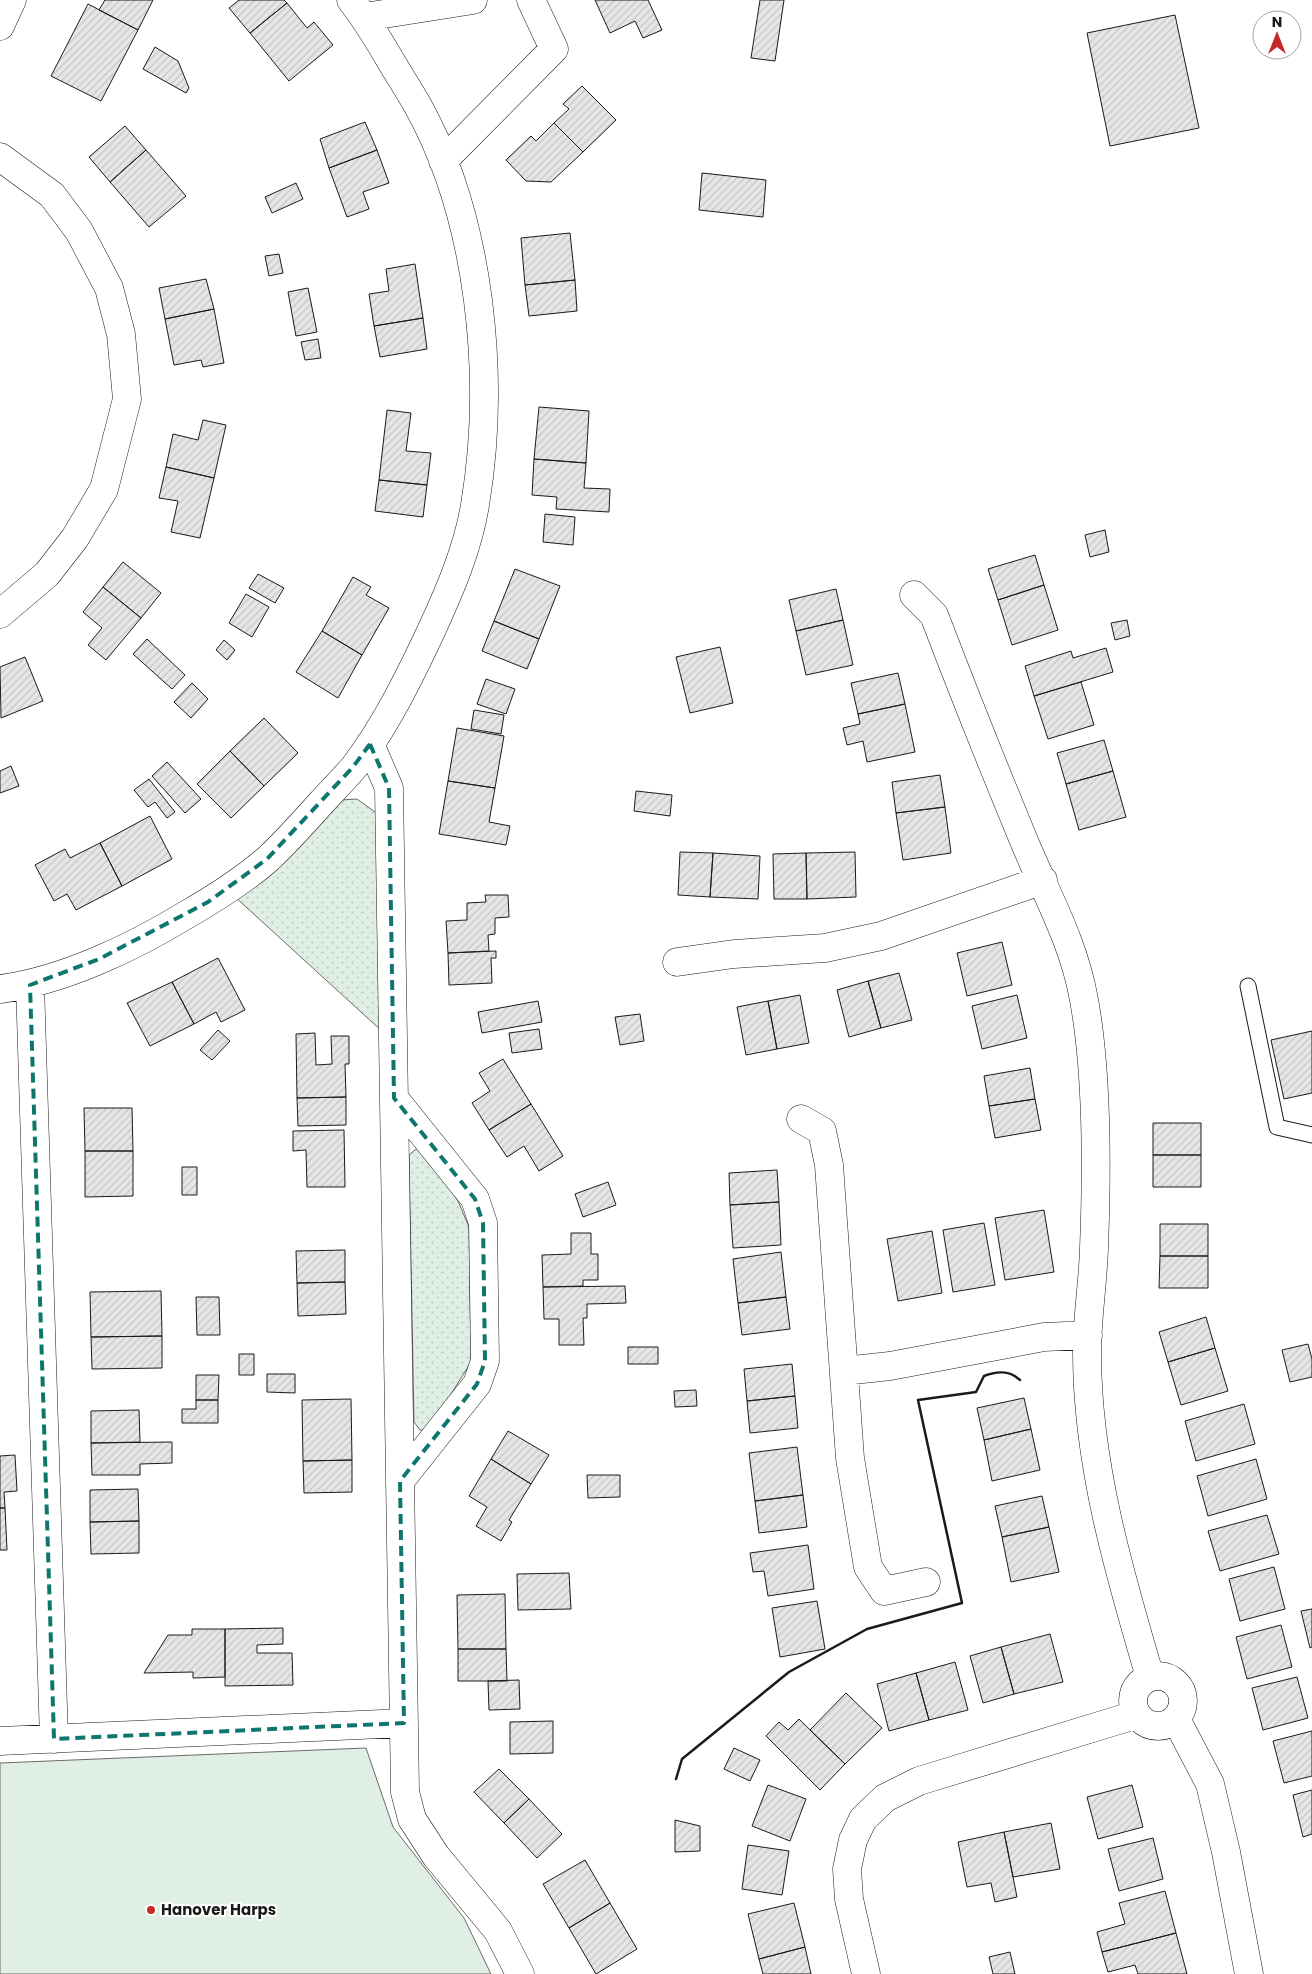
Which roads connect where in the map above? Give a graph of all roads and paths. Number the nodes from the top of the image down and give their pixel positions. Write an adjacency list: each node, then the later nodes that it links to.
1 (12, 0): 5 (street)
2 (473, 0): 4 (street)
3 (531, 0): 7 (street)
4 (358, 8): 7 (street)
5 (0, 26)
6 (0, 156): 9 (street)
7 (443, 161): 10 (street)
8 (914, 595): 11 (street)
9 (0, 614)
10 (370, 744): 13 (street); 16 (street)
11 (1043, 880): 12 (street); 19 (street)
12 (677, 962)
13 (30, 985): 15 (street); 27 (street)
14 (1248, 986): 18 (lane)
15 (0, 989)
16 (394, 1098): 21 (street); 21 (street)
17 (801, 1119): 20 (street)
18 (1312, 1135)
19 (1088, 1335): 20 (street); 23 (street)
20 (844, 1371): 22 (street)
21 (400, 1482): 26 (street)
22 (926, 1582)
23 (1150, 1677): 24 (street); 25 (street)
24 (1135, 1715): 25 (street); 30 (street)
25 (1176, 1719): 31 (street)
26 (404, 1723): 27 (street); 29 (street)
27 (54, 1739): 28 (street)
28 (0, 1741)
29 (520, 1974)
30 (866, 1974)
31 (1250, 1974)

